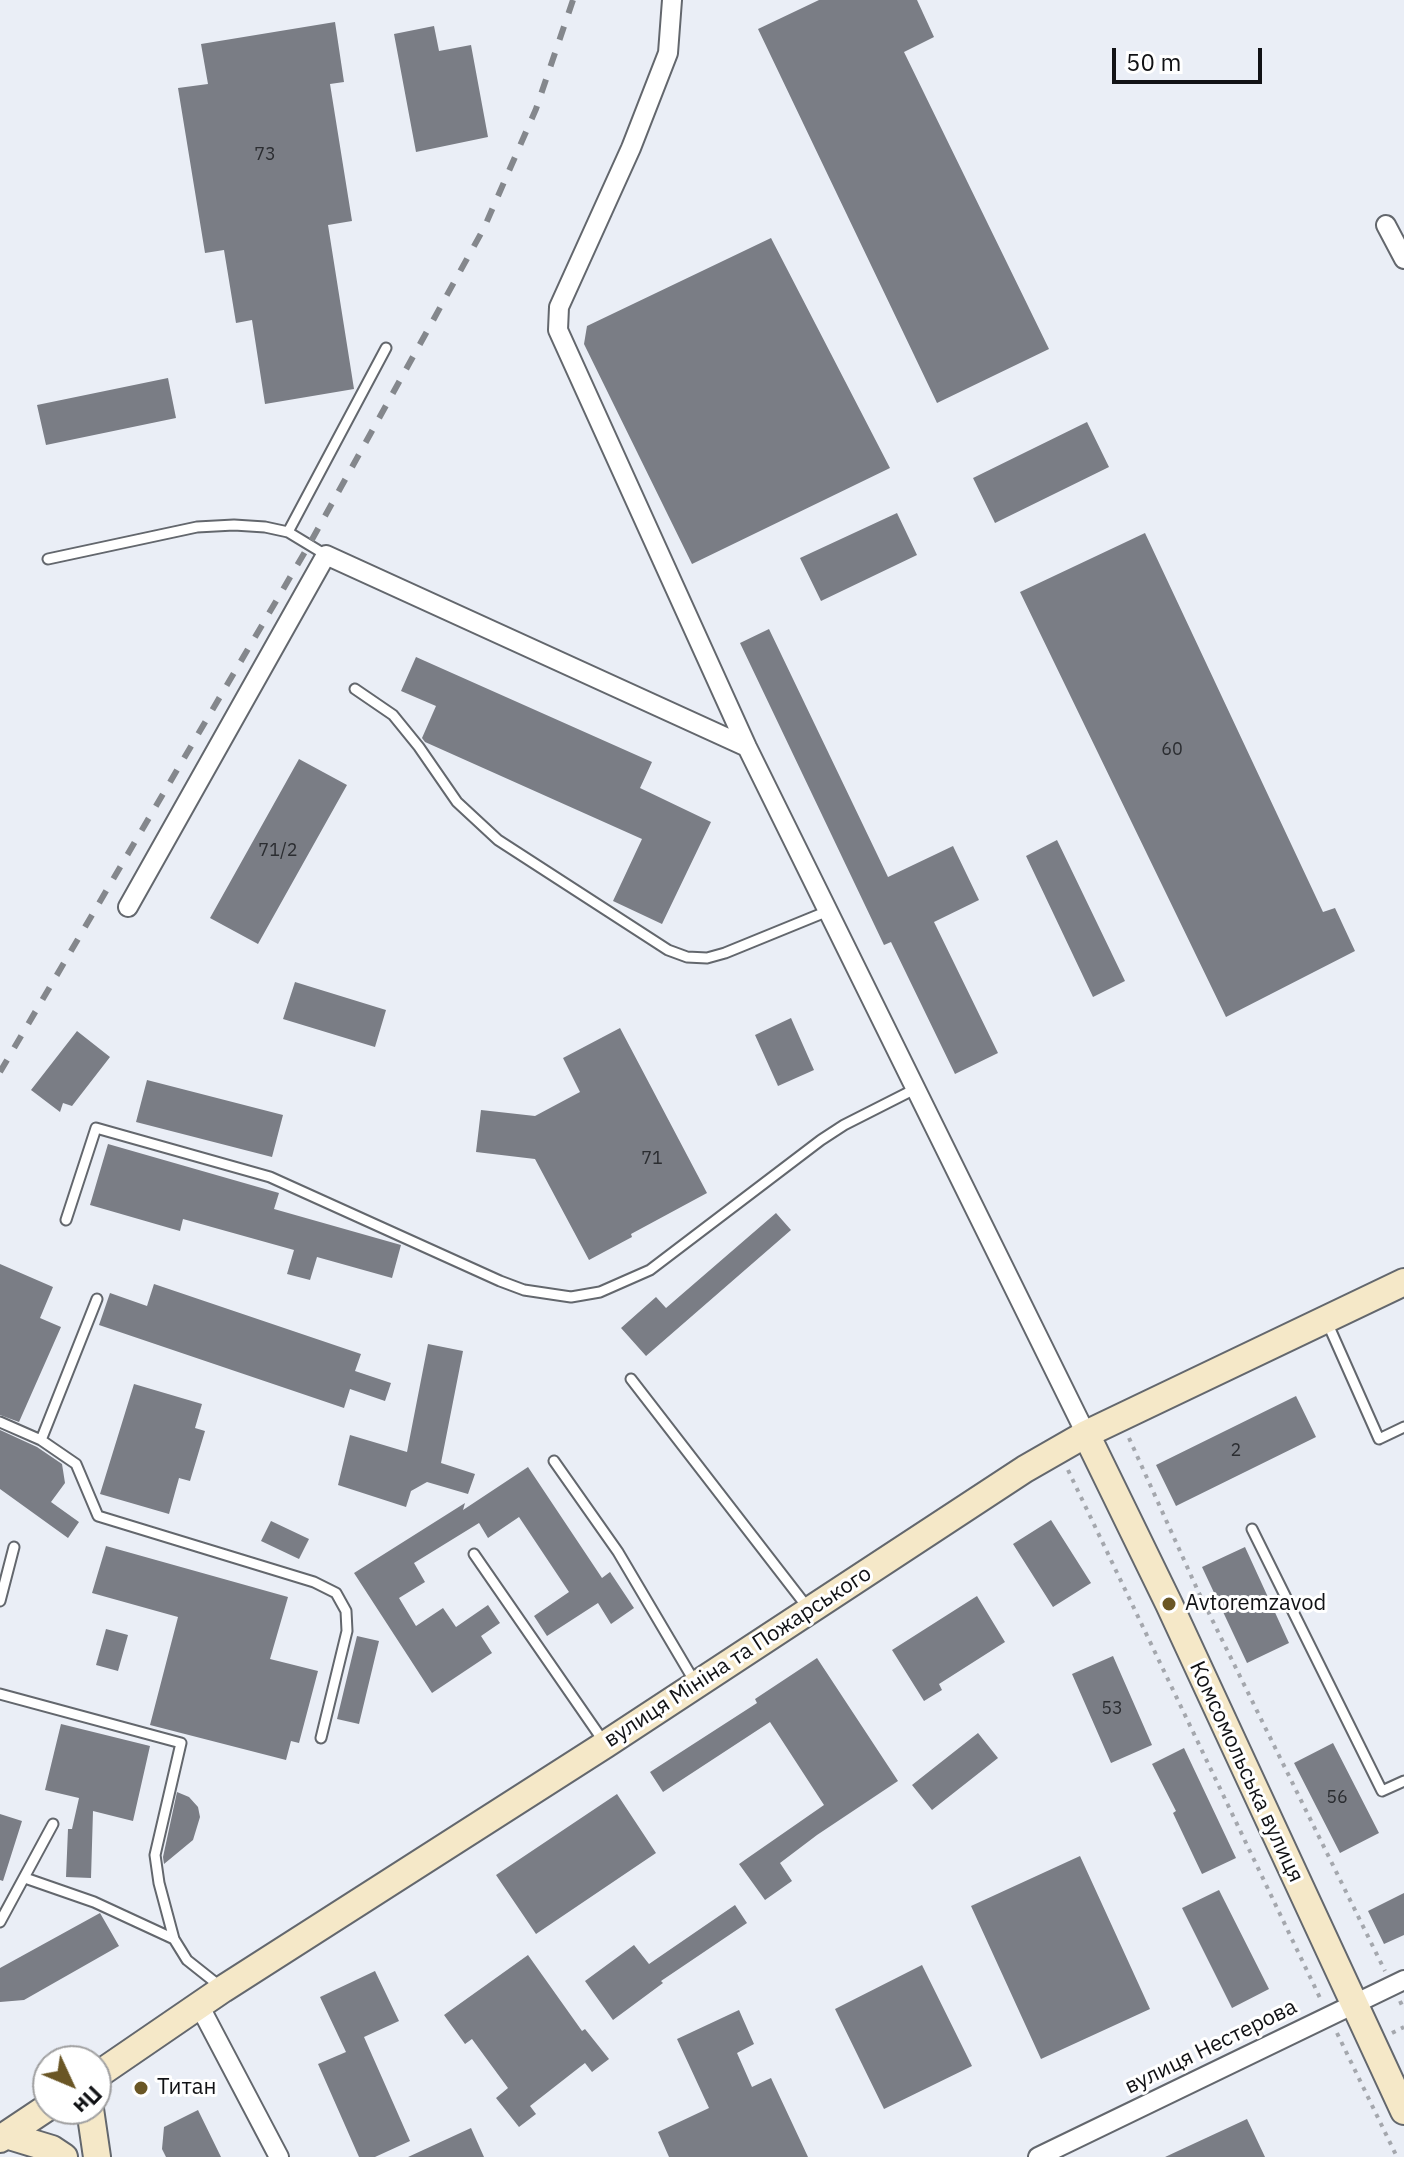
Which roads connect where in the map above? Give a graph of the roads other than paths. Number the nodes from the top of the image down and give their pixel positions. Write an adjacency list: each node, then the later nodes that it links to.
1 (672, 0): 9 (street)
2 (1386, 225): 3 (street)
3 (1404, 259)
4 (386, 348): 5 (lane)
5 (288, 532): 6 (lane); 7 (lane)
6 (326, 555): 9 (street); 10 (street)
7 (48, 559)
8 (355, 689): 11 (lane)
9 (747, 747): 11 (street)
10 (128, 907)
11 (828, 911): 12 (street)
12 (915, 1089): 13 (lane); 20 (street)
13 (66, 1220)
14 (1404, 1282): 16 (street, вулиця Мініна та Пожарського)
15 (97, 1299): 21 (lane)
16 (1325, 1319): 19 (lane); 20 (street, вулиця Мініна та Пожарського)
17 (631, 1379): 27 (lane)
18 (0, 1422): 21 (lane)
19 (1404, 1427)
20 (1086, 1434): 27 (street, вулиця Мініна та Пожарського); 40 (street, Комсомольська вулиця)
21 (41, 1440): 30 (lane)
22 (554, 1461): 28 (lane)
23 (1252, 1529): 32 (lane)
24 (14, 1547): 26 (lane)
25 (474, 1554): 31 (lane)
26 (0, 1601)
27 (809, 1610): 28 (street, вулиця Мініна та Пожарського)
28 (697, 1684): 31 (street, вулиця Мініна та Пожарського)
29 (0, 1694): 36 (lane)
30 (321, 1738)
31 (606, 1744): 38 (street, вулиця Мініна та Пожарського)
32 (1404, 1781)
33 (53, 1824): 34 (lane)
34 (25, 1878): 35 (lane); 36 (lane)
35 (0, 1922)
36 (174, 1939): 38 (lane)
37 (1398, 1983): 40 (street, вулиця Нестерова)
38 (223, 1989): 39 (street, вулиця Мініна та Пожарського)
39 (199, 2005): 41 (street, вулиця Мініна та Пожарського); 48 (street)
40 (1341, 2010): 42 (street, Комсомольська вулиця); 49 (street, вулиця Нестерова)
41 (112, 2065)
42 (1404, 2111)
43 (32, 2118): 45 (street)
44 (92, 2125): 47 (street)
45 (3, 2137): 46 (street)
46 (64, 2157)
47 (97, 2157)
48 (279, 2157)
49 (1038, 2157)

